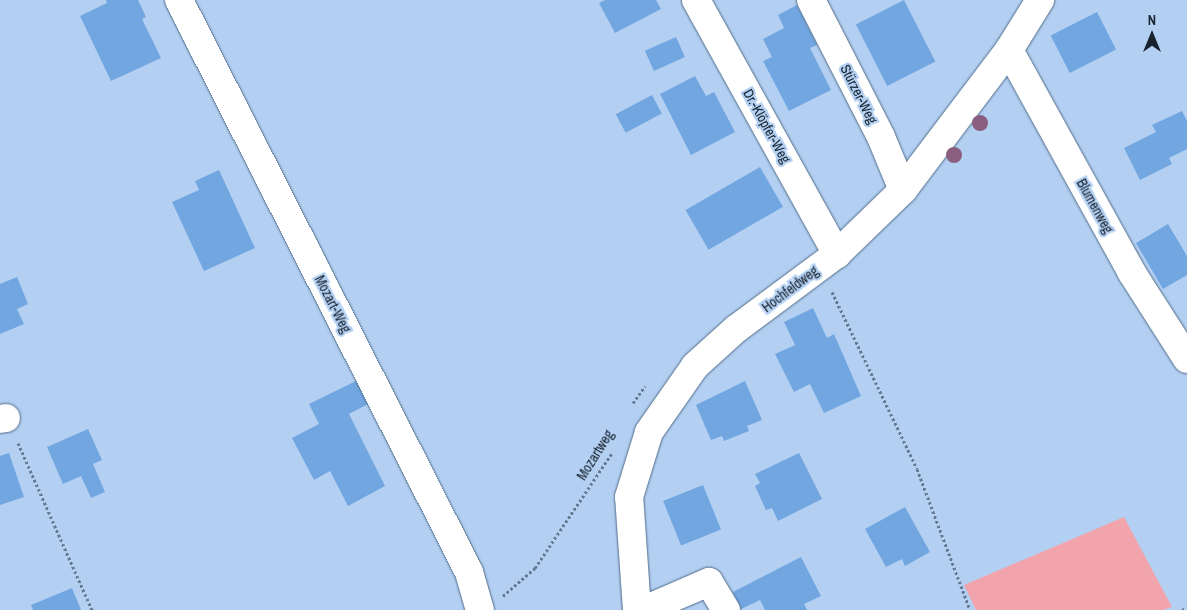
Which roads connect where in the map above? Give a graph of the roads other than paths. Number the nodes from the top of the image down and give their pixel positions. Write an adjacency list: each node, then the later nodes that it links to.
1 (179, 0): 9 (street, Mozart-Weg)
2 (696, 0): 7 (street, Dr.-Klöpfer-Weg)
3 (811, 0): 6 (street, Stürzer-Weg)
4 (1040, 0): 5 (street, Hochfeldweg)
5 (1010, 50): 6 (street, Hochfeldweg); 8 (street, Blumenweg)
6 (903, 190): 7 (street, Hochfeldweg)
7 (828, 261): 10 (street, Hochfeldweg)
8 (1187, 359)
9 (481, 609)
10 (637, 610)
11 (644, 610): 12 (street)
12 (726, 610)

